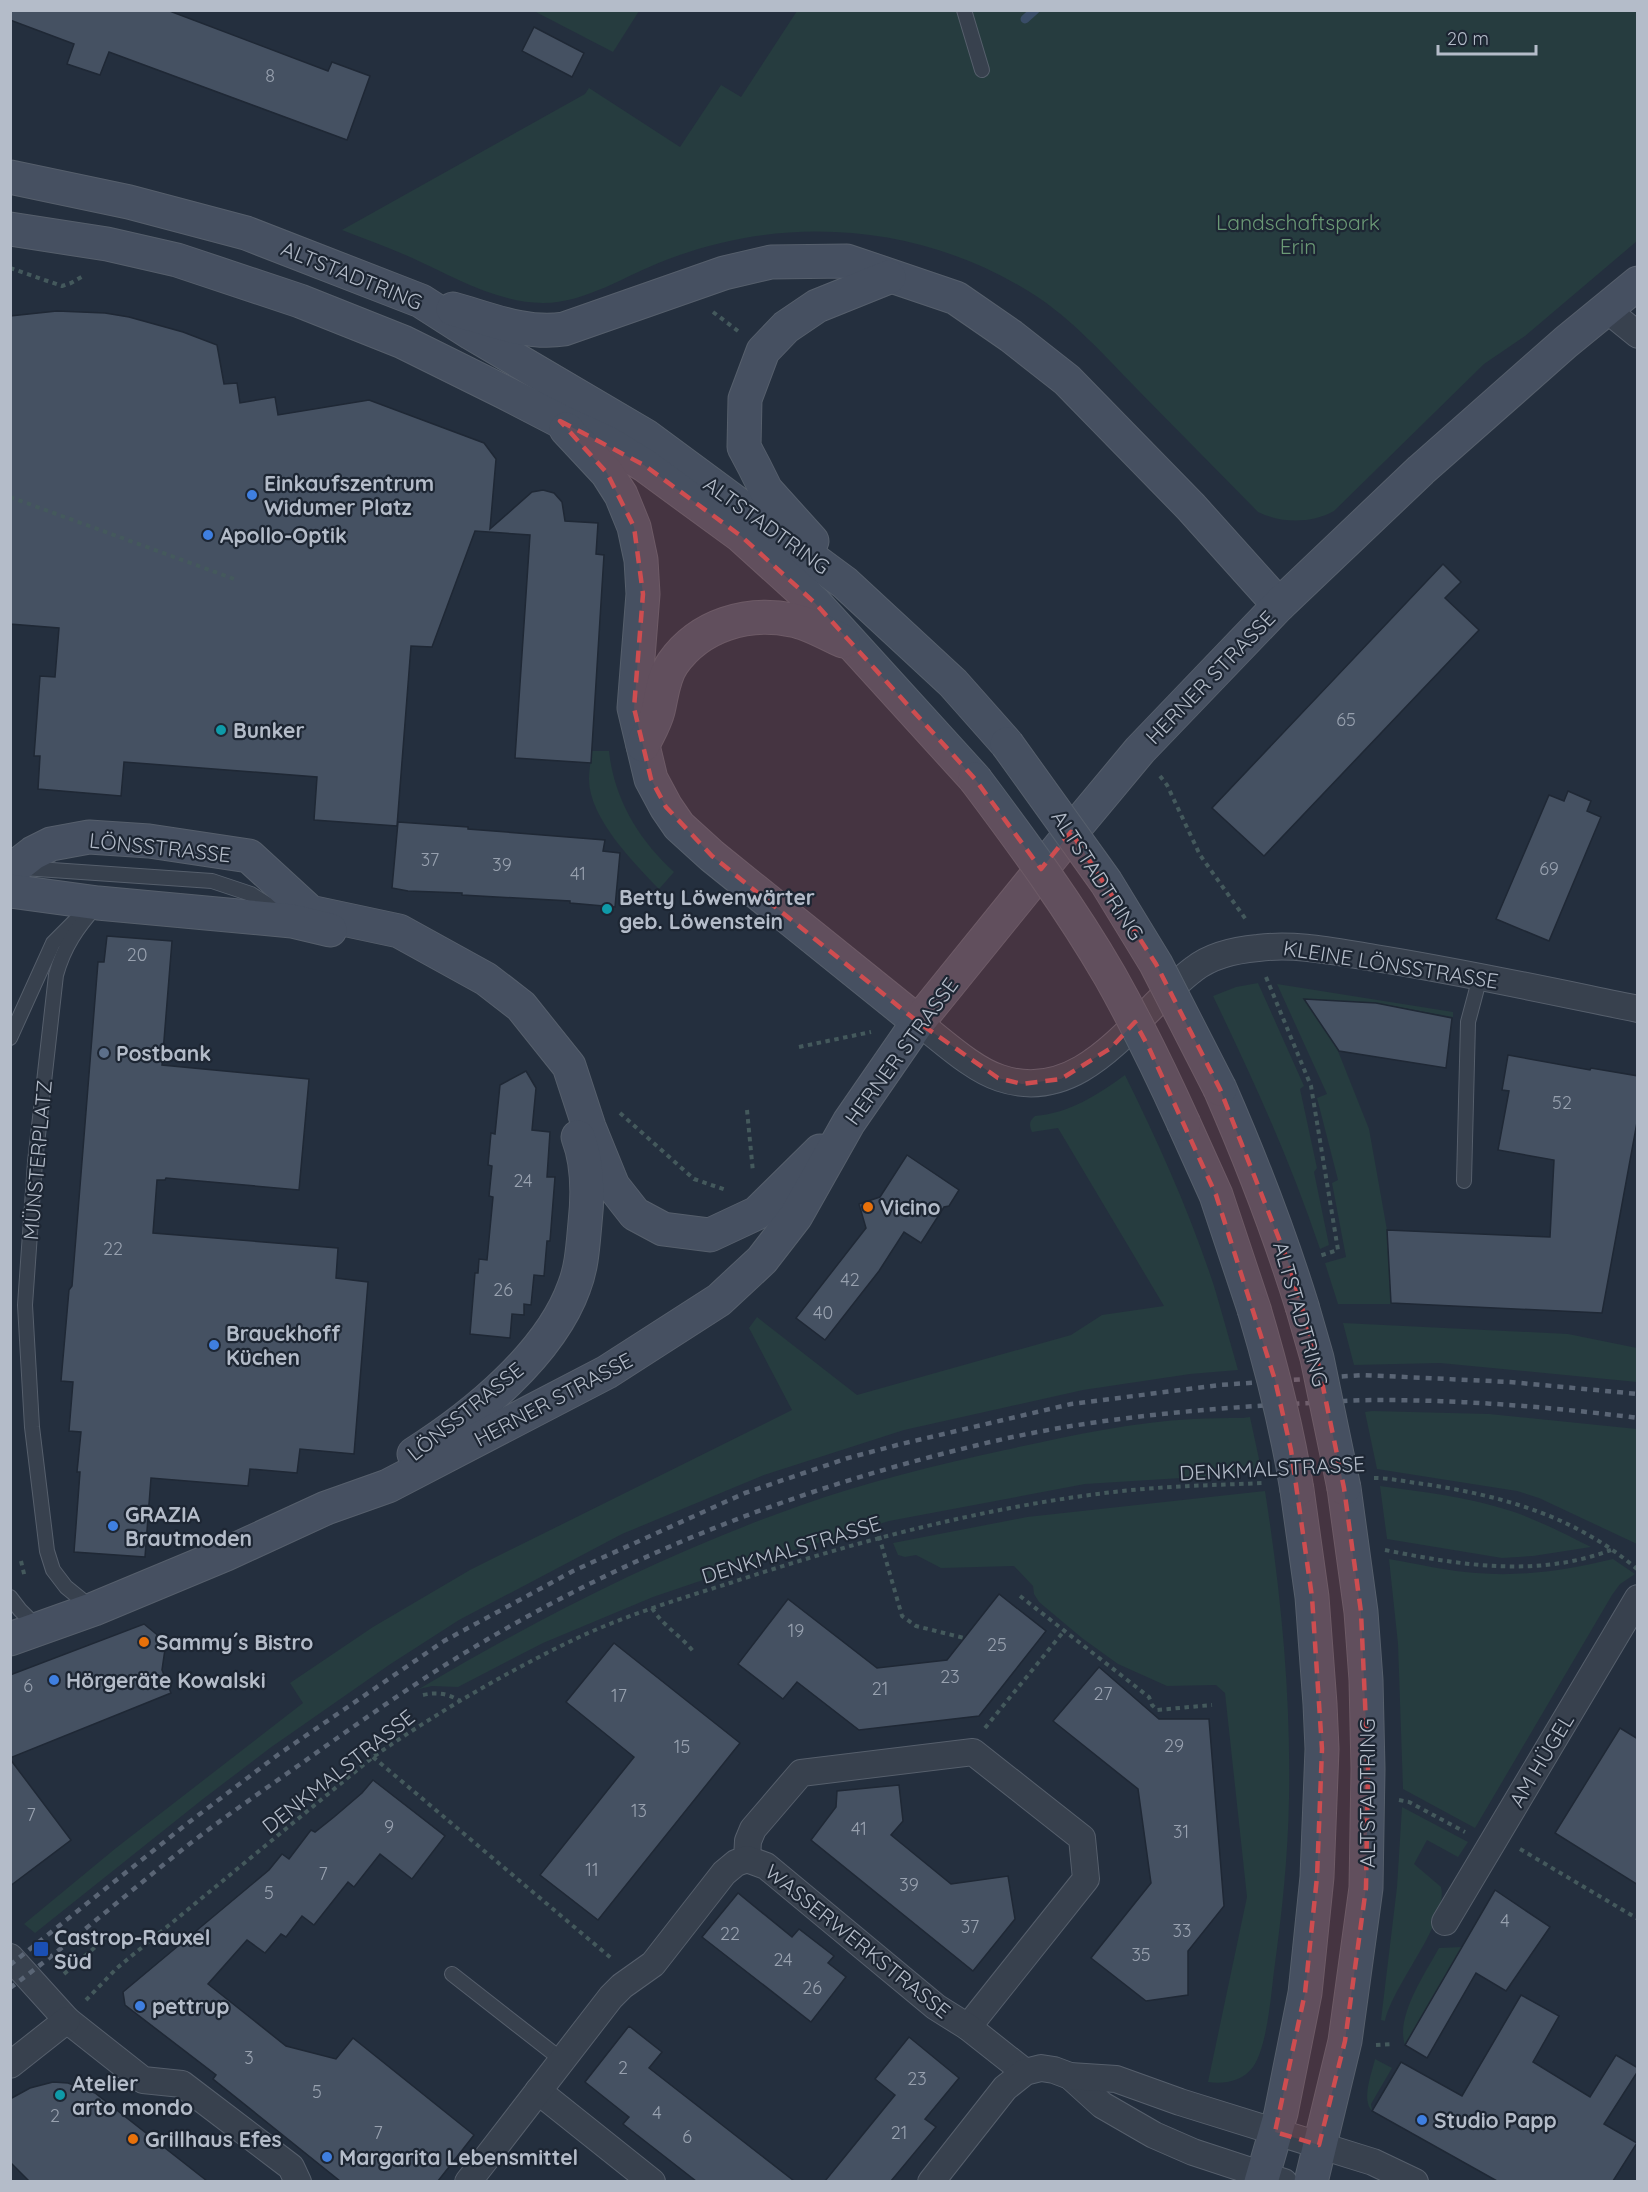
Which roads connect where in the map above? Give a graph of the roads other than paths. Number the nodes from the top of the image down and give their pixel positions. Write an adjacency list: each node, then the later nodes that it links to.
1 (964, 10): 2 (lane)
2 (982, 70)
3 (10, 177): 7 (main road, ALTSTADTRING)
4 (10, 229): 10 (main road, ALTSTADTRING)
5 (889, 277): 7 (main road); 11 (main road); 12 (main road)
6 (1638, 283): 8 (main road, HERNER STRASSE)
7 (421, 301): 11 (main road, ALTSTADTRING)
8 (1606, 309): 9 (street); 12 (main road, HERNER STRASSE)
9 (1638, 335)
10 (560, 421): 13 (main road, ALTSTADTRING); 14 (main road)
11 (845, 583): 44 (main road, ALTSTADTRING, bridge)
12 (1279, 605): 20 (main road, HERNER STRASSE)
13 (854, 646): 14 (main road); 43 (main road, ALTSTADTRING, bridge)
14 (643, 745): 20 (main road)
15 (12, 877): 16 (main road, LÖNSSTRASSE); 17 (lane); 22 (main road, LÖNSSTRASSE)
16 (98, 903): 17 (main road, LÖNSSTRASSE); 21 (lane); 30 (lane, MÜNSTERPLATZ)
17 (292, 921): 23 (main road, LÖNSSTRASSE)
18 (1479, 976): 19 (street, KLEINE LÖNSSTRASSE); 20 (street, KLEINE LÖNSSTRASSE); 26 (lane)
19 (1638, 1009)
20 (918, 1022): 24 (main road, HERNER STRASSE)
21 (10, 1038)
22 (546, 1038): 23 (main road, LÖNSSTRASSE); 25 (main road, LÖNSSTRASSE)
23 (553, 1076): 25 (main road, LÖNSSTRASSE); 27 (main road, LÖNSSTRASSE)
24 (849, 1122): 25 (main road, LÖNSSTRASSE); 27 (main road, HERNER STRASSE)
25 (589, 1127)
26 (1464, 1181)
27 (326, 1508): 30 (main road, HERNER STRASSE)
28 (10, 1597): 31 (lane)
29 (1638, 1598): 33 (street, AM HÜGEL)
30 (94, 1609): 31 (main road, HERNER STRASSE)
31 (25, 1634)
32 (747, 1859): 37 (street, WASSERWERKSTRASSE); 37 (street, WASSERWERKSTRASSE); 38 (street, WASSERWERKSTRASSE)
33 (1445, 1922)
34 (10, 1957): 36 (street)
35 (452, 1974): 38 (lane)
36 (68, 2020): 39 (street); 46 (street)
37 (968, 2027): 40 (street, WASSERWERKSTRASSE)
38 (562, 2060): 42 (street, WASSERWERKSTRASSE)
39 (10, 2065)
40 (1025, 2072): 41 (street); 49 (street)
41 (1070, 2076): 43 (street); 45 (street)
42 (538, 2091): 47 (street, WASSERWERKSTRASSE); 48 (street)
43 (1275, 2132): 44 (street); 45 (main road, ALTSTADTRING)
44 (1319, 2145): 50 (main road, ALTSTADTRING); 51 (street)
45 (1269, 2179)
46 (298, 2181)
47 (468, 2181)
48 (652, 2181)
49 (931, 2181)
50 (1311, 2181)
51 (1415, 2181)

